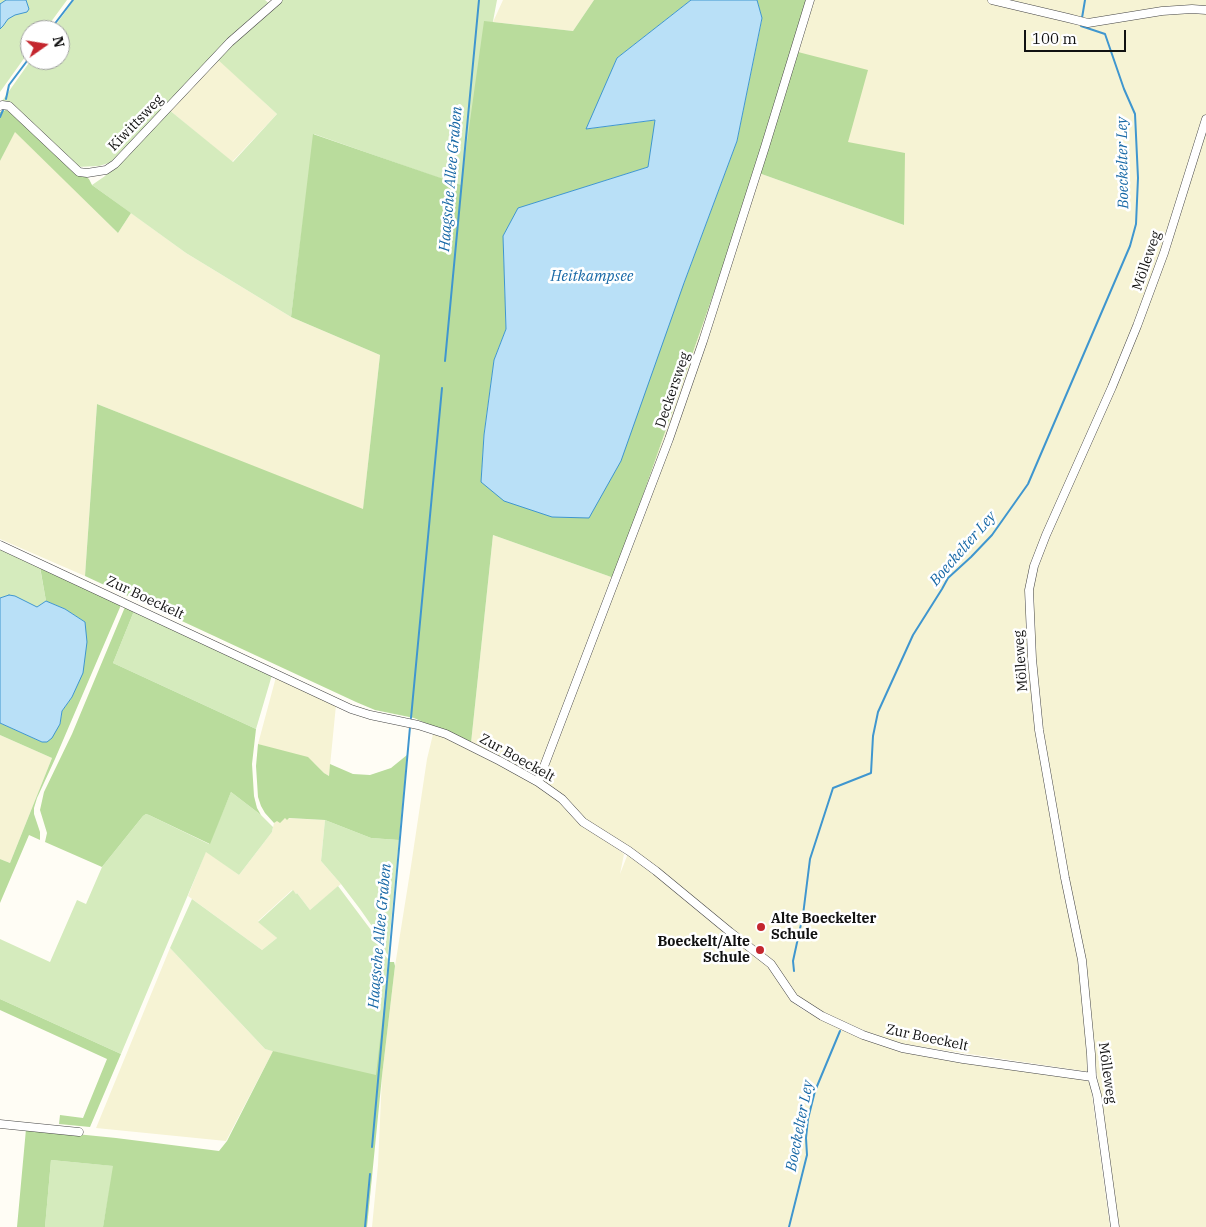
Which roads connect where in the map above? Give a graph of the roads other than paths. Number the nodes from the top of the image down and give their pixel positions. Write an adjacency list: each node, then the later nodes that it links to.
1 (278, 0): 5 (street, Kiwittsweg)
2 (810, 0): 8 (street, Deckersweg)
3 (992, 0): 4 (street)
4 (1206, 10)
5 (0, 106)
6 (1206, 119): 9 (street, Mölleweg)
7 (0, 545): 8 (street, Zur Boeckelt)
8 (538, 782): 9 (street, Zur Boeckelt)
9 (1092, 1077): 12 (street, Mölleweg)
10 (0, 1124): 11 (street)
11 (79, 1132)
12 (1115, 1227)

